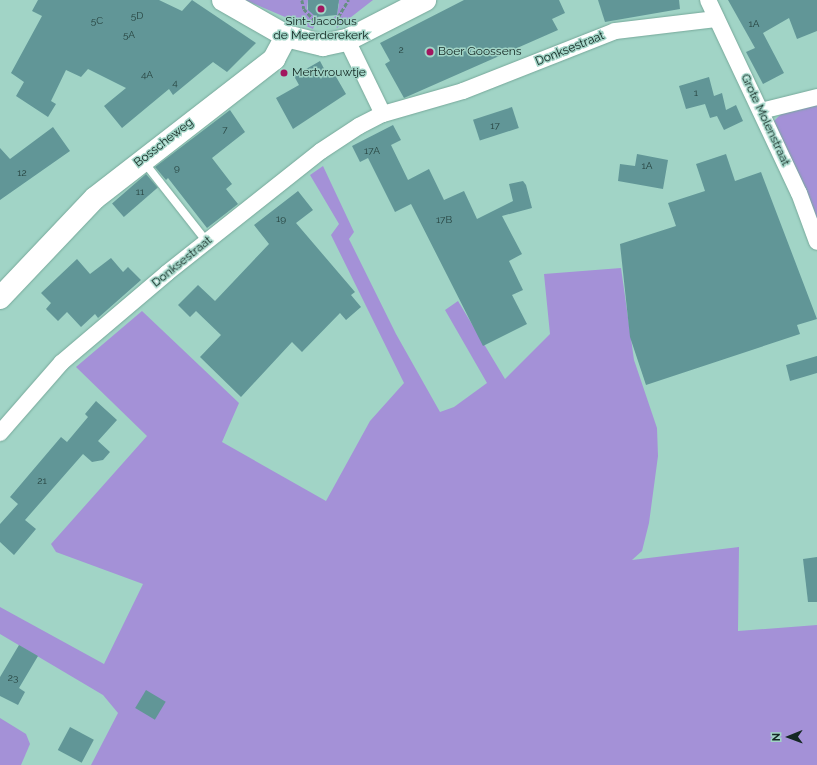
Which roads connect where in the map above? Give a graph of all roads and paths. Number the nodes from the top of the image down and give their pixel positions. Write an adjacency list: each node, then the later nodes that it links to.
1 (223, 0): 7 (street)
2 (348, 0): 6 (path)
3 (425, 0): 8 (street)
4 (708, 0): 5 (street, Grote Molenstraat)
5 (716, 19): 10 (street, Grote Molenstraat); 11 (street, Donksestraat)
6 (330, 27)
7 (286, 36): 8 (street); 12 (street, Bosscheweg)
8 (347, 40): 11 (street)
9 (817, 97): 10 (street)
10 (761, 111): 14 (street, Grote Molenstraat)
11 (383, 114): 13 (street, Donksestraat)
12 (142, 160): 13 (lane); 15 (street, Bosscheweg)
13 (208, 242): 16 (street, Donksestraat)
14 (817, 242)
15 (0, 298)
16 (0, 433)

